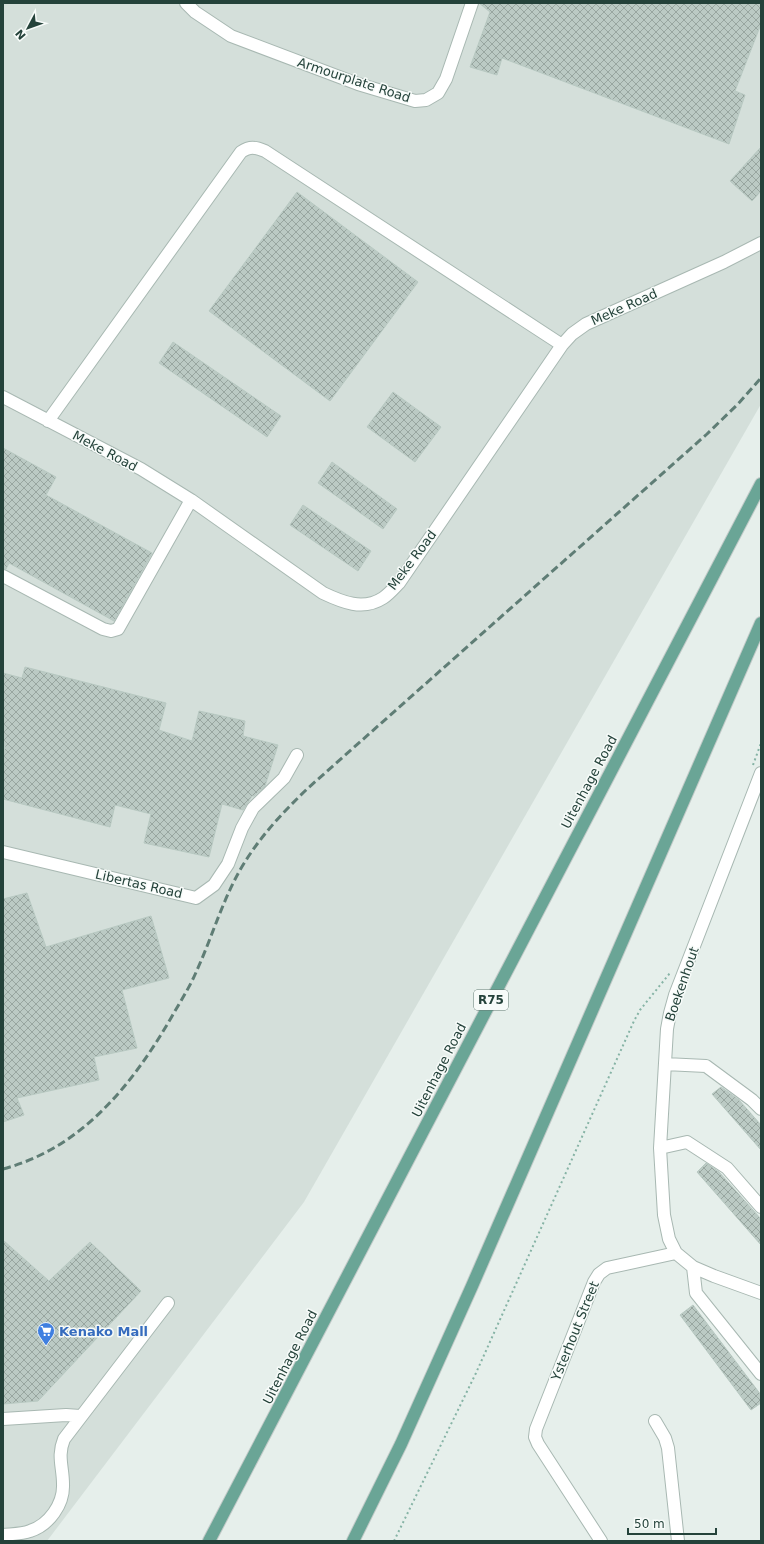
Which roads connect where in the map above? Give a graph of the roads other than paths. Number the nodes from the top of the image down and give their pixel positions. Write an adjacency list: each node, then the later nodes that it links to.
1 (186, 3): 2 (street, Armourplate Road)
2 (472, 3)
3 (761, 243): 4 (street, Meke Road)
4 (562, 345): 6 (street); 8 (street, Meke Road)
5 (3, 397): 6 (street, Meke Road)
6 (48, 421): 8 (street, Meke Road)
7 (761, 484): 28 (main road, Uitenhage Road / R75)
8 (191, 500): 9 (street)
9 (3, 576)
10 (761, 623): 29 (main road)
11 (297, 755): 14 (street, Libertas Road)
12 (757, 769): 13 (street, Boekenhout)
13 (756, 802): 15 (street, Boekenhout)
14 (3, 852)
15 (665, 1064): 16 (street); 17 (street, Boekenhout)
16 (761, 1109)
17 (660, 1148): 18 (street); 19 (street, Boekenhout)
18 (761, 1207)
19 (676, 1253): 20 (street); 30 (street, Ysterhout Street)
20 (694, 1267): 21 (street); 23 (street)
21 (761, 1293)
22 (168, 1303): 24 (street)
23 (761, 1374)
24 (80, 1416): 25 (street); 27 (street)
25 (3, 1419)
26 (655, 1421): 31 (street)
27 (3, 1535)
28 (209, 1539)
29 (353, 1541)
30 (601, 1541)
31 (678, 1541)

